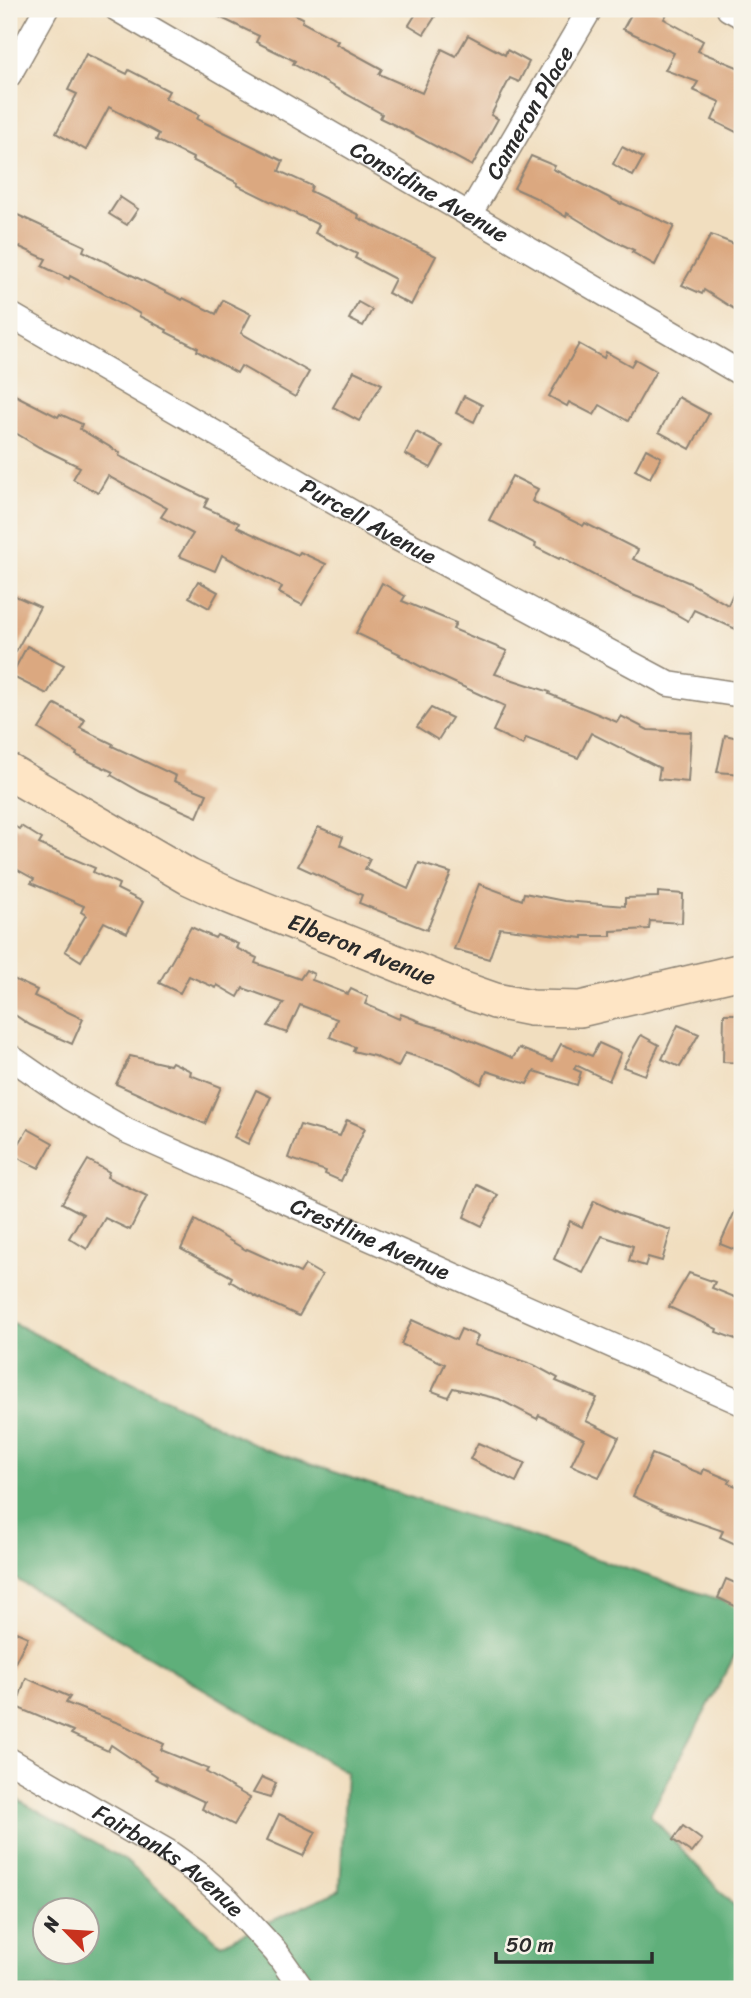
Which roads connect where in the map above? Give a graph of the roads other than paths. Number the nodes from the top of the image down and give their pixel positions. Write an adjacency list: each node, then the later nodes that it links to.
1 (46, 9): 6 (street)
2 (117, 9): 7 (street, Considine Avenue)
3 (590, 9): 7 (street, Cameron Place)
4 (729, 9): 5 (street)
5 (742, 16)
6 (9, 75)
7 (469, 215): 9 (street, Considine Avenue)
8 (9, 314): 10 (street, Purcell Avenue)
9 (742, 374)
10 (742, 695)
11 (9, 772): 12 (street, Elberon Avenue)
12 (742, 971)
13 (9, 1056): 14 (street, Crestline Avenue)
14 (742, 1403)
15 (9, 1760): 16 (street, Fairbanks Avenue)
16 (302, 1989)

